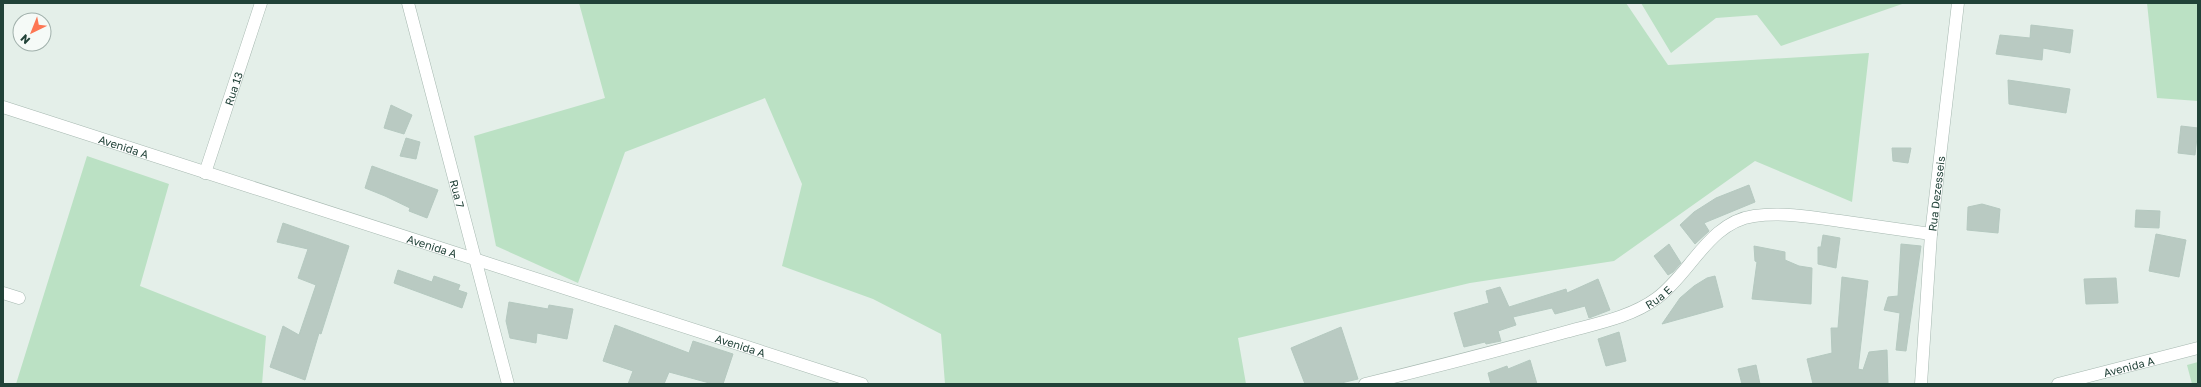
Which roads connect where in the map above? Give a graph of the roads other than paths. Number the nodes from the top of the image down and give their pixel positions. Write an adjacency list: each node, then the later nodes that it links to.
1 (261, 3): 5 (street, Rua 13)
2 (408, 3): 7 (street, Rua 7)
3 (1958, 3): 6 (street, Rua Dezesseis)
4 (3, 107): 5 (street, Avenida A)
5 (205, 173): 7 (street, Avenida A)
6 (1931, 234): 13 (street, Rua E); 14 (street, Rua Dezesseis)
7 (475, 258): 11 (street, Rua 7); 12 (street, Avenida A)
8 (3, 293): 9 (street)
9 (19, 298)
10 (2198, 348): 15 (street, Avenida A)
11 (508, 384)
12 (862, 384)
13 (1365, 384)
14 (1921, 384)
15 (2058, 384)

